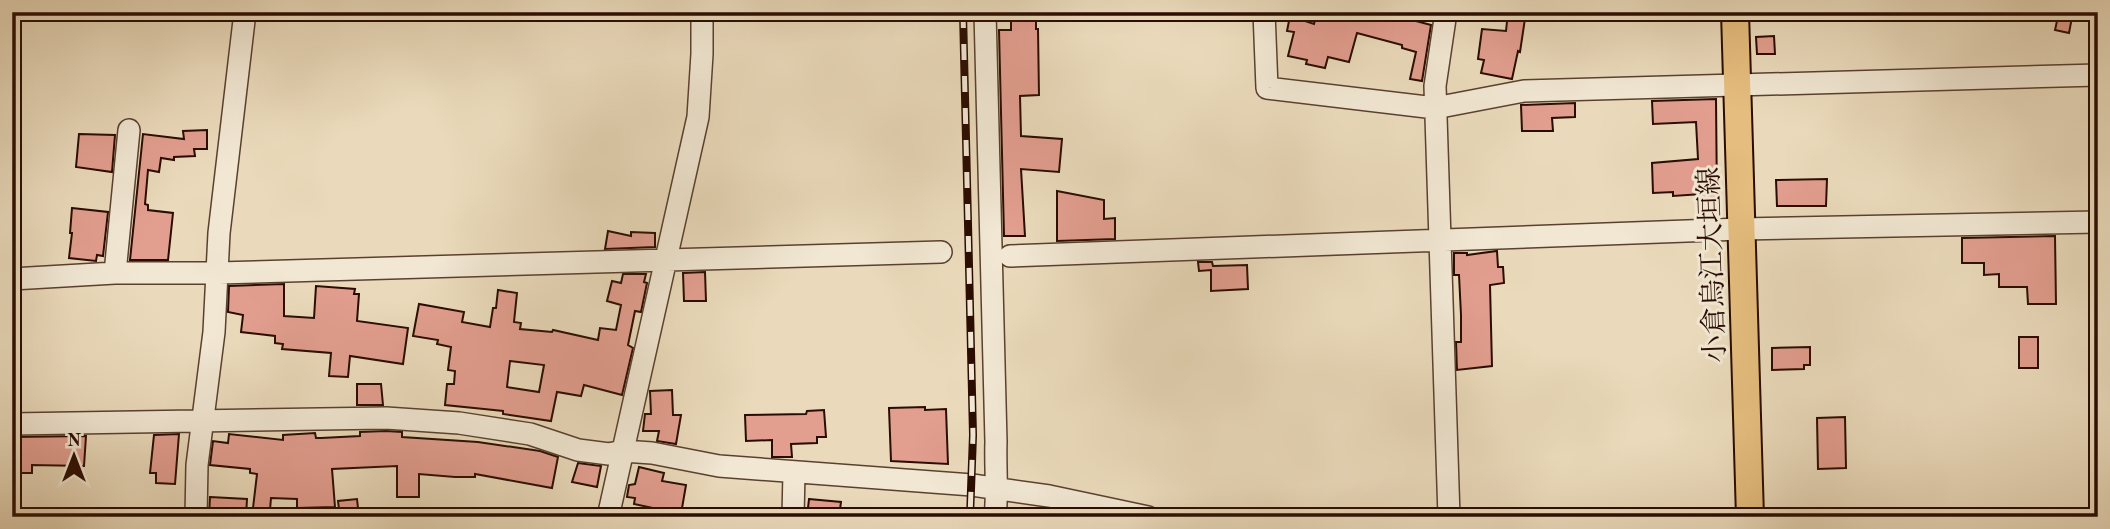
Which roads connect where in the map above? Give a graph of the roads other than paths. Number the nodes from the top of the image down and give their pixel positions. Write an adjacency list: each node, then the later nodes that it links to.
1 (245, 12): 18 (street)
2 (702, 12): 16 (street)
3 (985, 12): 24 (street)
4 (1264, 12): 9 (street)
5 (1446, 12): 9 (street)
6 (1735, 12): 8 (main road, 小倉烏江大垣線)
7 (2098, 75): 8 (street)
8 (1737, 84): 9 (street); 12 (main road, 小倉烏江大垣線)
9 (1435, 108): 13 (street)
10 (129, 130): 17 (street)
11 (2098, 222): 12 (street)
12 (1741, 229): 13 (street); 31 (main road, 小倉烏江大垣線)
13 (1439, 240): 15 (street); 30 (street)
14 (941, 252): 16 (street)
15 (1010, 256)
16 (667, 260): 18 (street); 22 (street)
17 (115, 273): 18 (street); 19 (street)
18 (218, 274): 20 (street)
19 (12, 279)
20 (202, 420): 21 (street); 22 (street); 25 (street)
21 (12, 424)
22 (623, 452): 23 (street); 26 (street)
23 (794, 472): 24 (street); 27 (street)
24 (998, 489): 28 (street); 29 (street)
25 (196, 517)
26 (608, 517)
27 (793, 517)
28 (995, 517)
29 (1148, 517)
30 (1449, 517)
31 (1749, 517)

